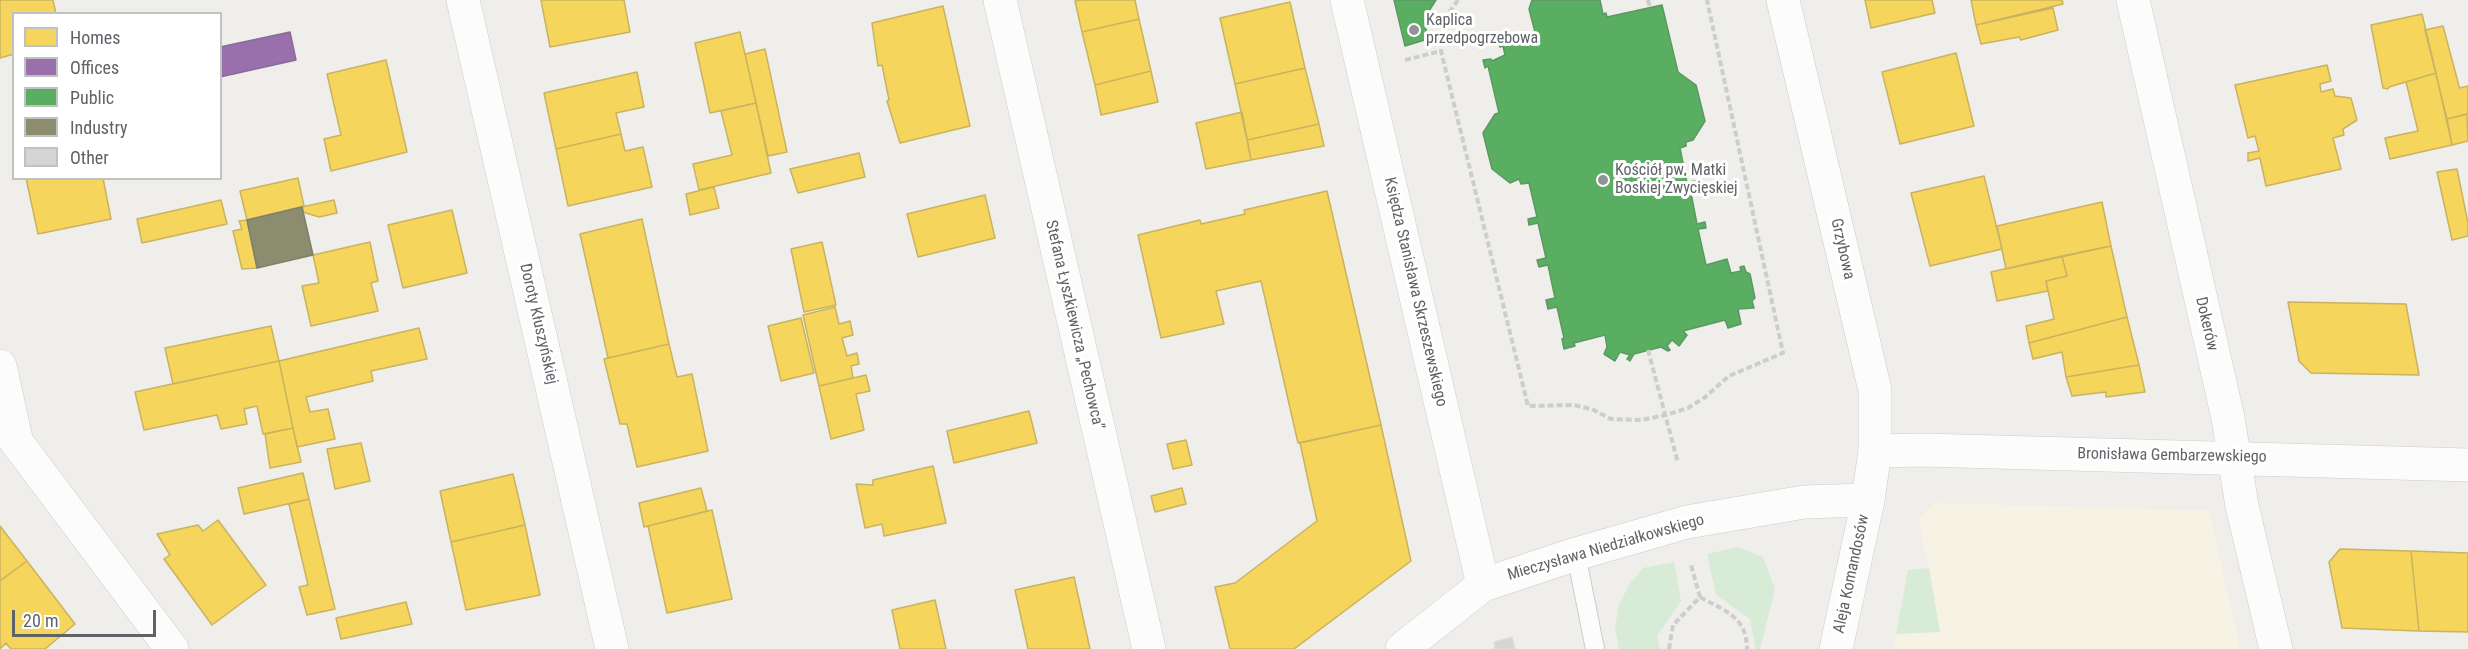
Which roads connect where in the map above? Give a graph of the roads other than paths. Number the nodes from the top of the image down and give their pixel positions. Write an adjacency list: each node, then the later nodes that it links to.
1 (463, 0): 15 (street, Doroty Kłuszyńskiej)
2 (1000, 0): 16 (street, Stefana Łyszkiewicza „Pechowca”)
3 (1347, 0): 13 (street, Księdza Stanisława Skrzeszewskiego)
4 (1783, 0): 8 (street, Grzybowa)
5 (2133, 0): 9 (street, Dokerów)
6 (0, 366): 7 (street)
7 (8, 432): 14 (street)
8 (1875, 451): 9 (street, Bronisława Gembarzewskiego); 11 (street, Grzybowa)
9 (2233, 457): 10 (street, Bronisława Gembarzewskiego); 20 (street, Dokerów)
10 (2468, 465)
11 (1868, 500): 12 (street, Mieczysława Niedziałkowskiego); 19 (street, Aleja Komandosów)
12 (1576, 554): 13 (street, Mieczysława Niedziałkowskiego); 18 (lane)
13 (1483, 585): 17 (street, Mieczysława Niedziałkowskiego)
14 (172, 649)
15 (612, 649)
16 (1149, 649)
17 (1402, 649)
18 (1595, 649)
19 (1836, 649)
20 (2276, 649)

